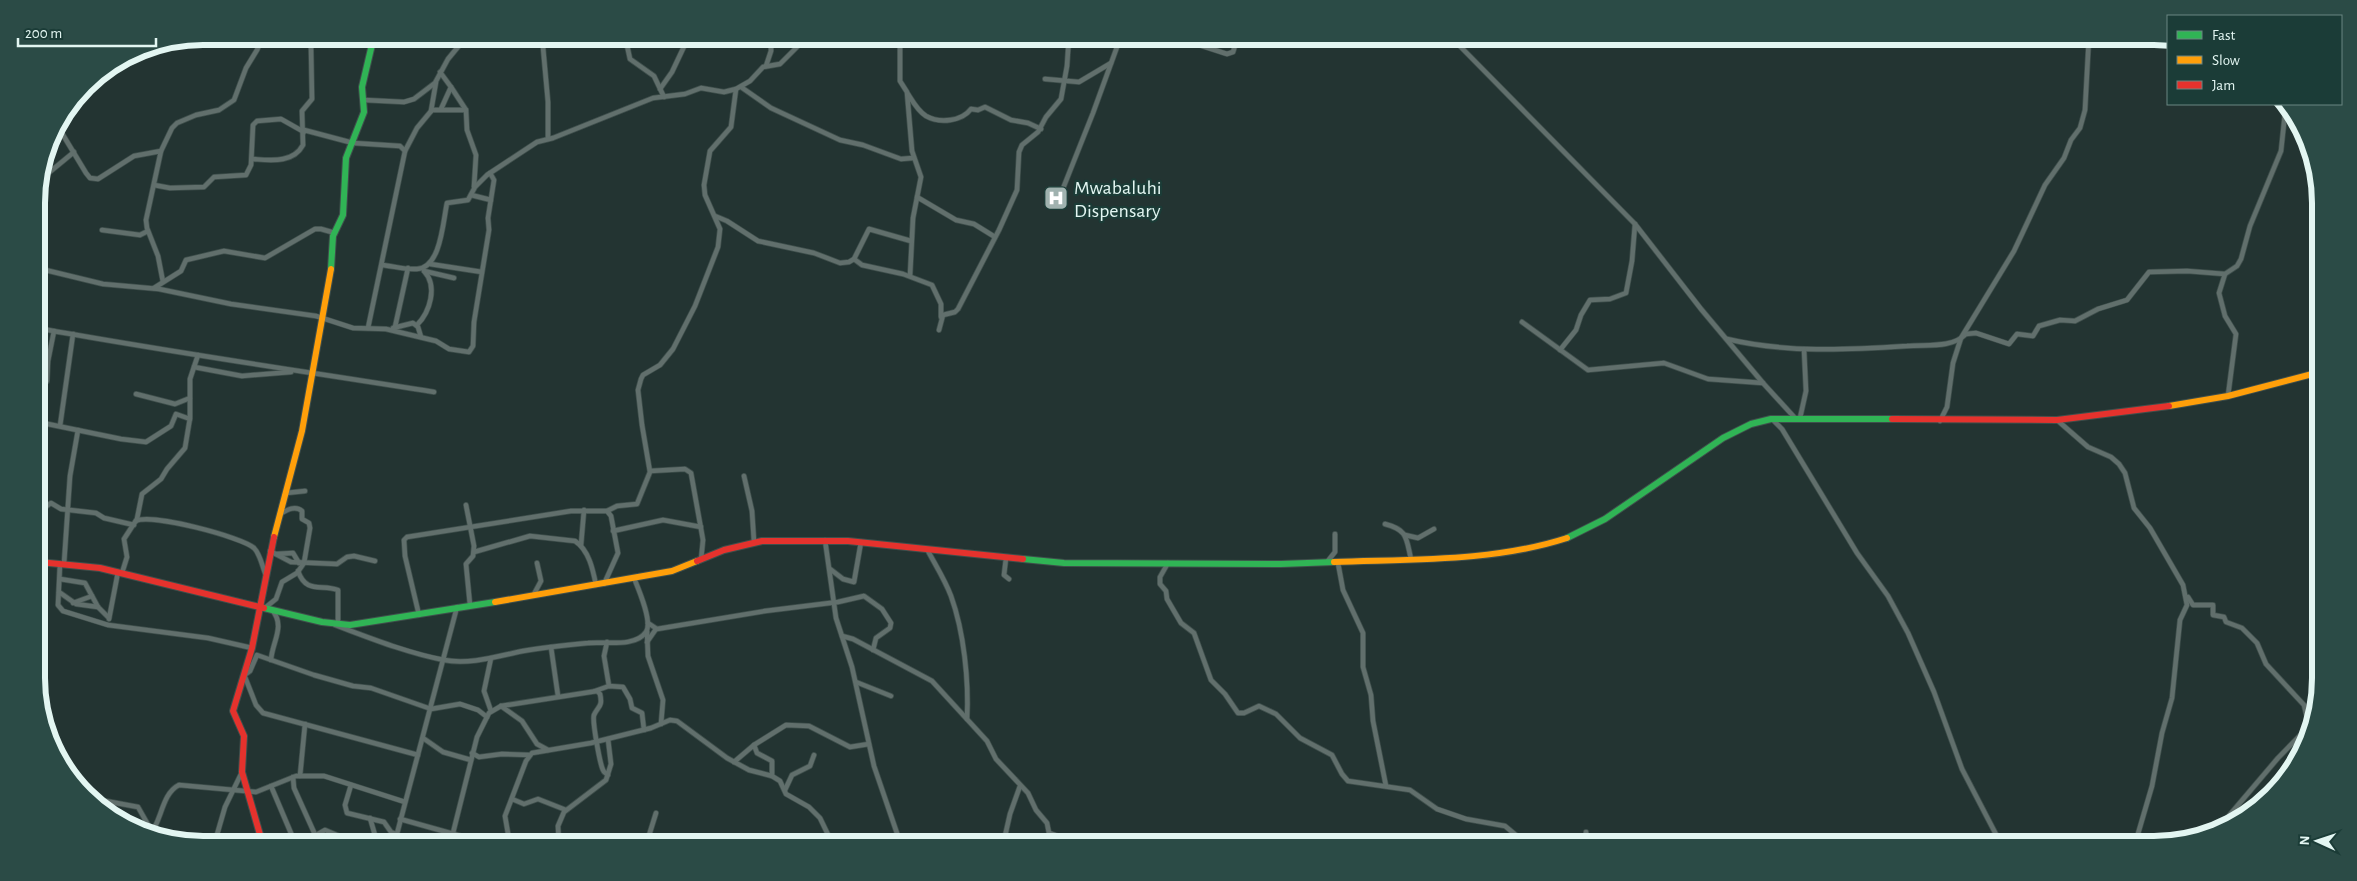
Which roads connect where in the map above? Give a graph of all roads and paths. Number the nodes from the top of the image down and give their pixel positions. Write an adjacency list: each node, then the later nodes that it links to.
1 (259, 45): 39 (street)
2 (312, 45): 34 (street)
3 (372, 45): 28 (street)
4 (459, 45): 19 (street)
5 (543, 45): 36 (street)
6 (627, 45): 25 (street)
7 (685, 45): 25 (street)
8 (771, 45): 18 (street)
9 (799, 45): 18 (street)
10 (900, 45): 26 (street)
11 (1068, 45): 22 (street)
12 (1118, 45): 17 (street)
13 (1199, 45): 14 (street)
14 (1235, 45)
15 (1459, 45): 51 (street)
16 (2089, 45): 82 (street)
17 (1112, 62): 22 (street); 46 (street)
18 (766, 66): 24 (street)
19 (440, 72): 21 (street); 23 (street)
20 (1045, 79): 22 (street)
21 (436, 81): 28 (street); 31 (street)
22 (1064, 82): 33 (street)
23 (451, 88): 29 (street); 30 (street)
24 (739, 88): 27 (street); 41 (street); 50 (street)
25 (660, 89): 27 (street)
26 (908, 94): 33 (street); 41 (street)
27 (664, 96): 36 (street)
28 (364, 100): 37 (street)
29 (441, 108): 30 (street); 31 (street)
30 (466, 110): 47 (street)
31 (430, 112): 38 (street)
32 (2285, 116): 65 (street)
33 (1041, 129): 55 (street)
34 (304, 131): 37 (street); 42 (street); 42 (street)
35 (62, 132): 40 (street)
36 (548, 139): 44 (street)
37 (351, 142): 38 (street); 54 (street)
38 (405, 150): 59 (street)
39 (161, 151): 40 (street); 45 (street)
40 (74, 152): 43 (street)
41 (913, 158): 48 (street)
42 (252, 159): 45 (street)
43 (48, 174)
44 (490, 174): 47 (street); 49 (street)
45 (154, 185): 53 (street)
46 (1062, 191)
47 (472, 193): 49 (street); 58 (street)
48 (916, 196): 55 (street); 56 (street)
49 (491, 200): 64 (street)
50 (715, 216): 57 (street); 105 (street)
51 (1635, 224): 83 (street); 85 (street)
52 (102, 230): 53 (street)
53 (148, 231): 68 (street)
54 (335, 233): 68 (street); 70 (street)
55 (995, 237): 71 (street)
56 (912, 241): 57 (street); 66 (street)
57 (854, 259): 66 (street)
58 (430, 264): 62 (street); 64 (street)
59 (382, 265): 60 (street); 75 (street)
60 (408, 268): 62 (street); 74 (street)
61 (45, 270): 69 (street)
62 (418, 270): 63 (street)
63 (424, 272): 67 (street); 73 (street)
64 (482, 272): 81 (street)
65 (2225, 274): 82 (street); 95 (street)
66 (910, 276): 71 (street)
67 (454, 278)
68 (163, 282): 69 (street)
69 (154, 288): 70 (street)
70 (322, 318): 75 (street); 89 (street)
71 (942, 318): 78 (street)
72 (1522, 322): 85 (street)
73 (417, 325): 74 (street); 81 (street)
74 (395, 327): 77 (street)
75 (368, 328): 77 (street)
76 (45, 329): 79 (street)
77 (386, 329): 81 (street)
78 (939, 330)
79 (54, 331): 80 (street); 91 (street)
80 (73, 334): 86 (street); 103 (street)
81 (421, 338)
82 (1961, 338): 84 (street); 101 (street)
83 (1727, 339): 84 (street); 92 (street)
84 (1804, 349): 97 (street)
85 (1560, 350): 92 (street)
86 (198, 355): 87 (street); 88 (street)
87 (194, 367): 88 (street); 96 (street)
88 (294, 371): 89 (street)
89 (312, 374): 93 (street); 108 (street)
90 (2312, 374): 95 (street)
91 (48, 381)
92 (1763, 383): 97 (street)
93 (434, 392)
94 (136, 394): 96 (street)
95 (2228, 396): 100 (street)
96 (190, 398): 98 (street)
97 (1797, 418): 99 (street); 101 (street)
98 (190, 419): 104 (street); 115 (street)
99 (1771, 419): 132 (street); 246 (street)
100 (2057, 420): 101 (street); 151 (street)
101 (1940, 421)
102 (45, 423): 103 (street)
103 (60, 426): 104 (street)
104 (78, 430): 111 (street)
105 (650, 471): 113 (street); 118 (street)
106 (744, 476): 124 (street)
107 (305, 491): 108 (street)
108 (286, 493): 114 (street)
109 (466, 505): 117 (street)
110 (45, 507): 111 (street)
111 (67, 510): 115 (street); 140 (street)
112 (584, 510): 113 (street); 117 (street); 126 (street)
113 (607, 511): 120 (street)
114 (280, 514): 128 (street); 136 (street)
115 (135, 523): 143 (street); 144 (street)
116 (1384, 524): 122 (street)
117 (470, 526): 129 (street); 160 (street)
118 (701, 527): 120 (street); 131 (street)
119 (1434, 529): 122 (street)
120 (613, 531): 148 (street)
121 (1335, 534): 139 (street)
122 (1404, 534): 132 (street)
123 (825, 539): 124 (street); 125 (street); 141 (street)
124 (754, 542): 131 (street)
125 (861, 542): 127 (street); 141 (street)
126 (580, 545): 129 (street); 149 (street)
127 (928, 551): 130 (street); 187 (street)
128 (273, 552): 136 (street); 136 (street); 144 (street)
129 (474, 552): 156 (street)
130 (1006, 558): 138 (street); 147 (street)
131 (701, 560): 145 (street)
132 (1411, 560): 134 (street)
133 (375, 561): 136 (street)
134 (1338, 562): 139 (street); 212 (street)
135 (45, 563): 140 (street)
136 (302, 563): 142 (street)
137 (537, 563): 152 (street)
138 (1168, 563): 139 (street); 212 (street)
139 (1326, 563)
140 (62, 564): 143 (street); 146 (street)
141 (830, 569): 155 (street)
142 (298, 571): 158 (street); 164 (street)
143 (120, 573): 158 (street); 161 (street)
144 (266, 574): 158 (street)
145 (634, 578): 148 (street); 162 (street)
146 (60, 579): 150 (street); 153 (street)
147 (1009, 579)
148 (604, 584): 149 (street)
149 (596, 585): 152 (street)
150 (59, 592): 154 (street); 163 (street)
151 (2186, 594): 186 (street); 247 (street)
152 (533, 595): 156 (street)
153 (92, 596): 154 (street); 157 (street)
154 (74, 603): 157 (street)
155 (833, 603): 165 (street); 167 (street); 172 (street)
156 (470, 605): 159 (street)
157 (98, 606): 161 (street)
158 (266, 607): 164 (street); 171 (street); 174 (street)
159 (457, 607): 160 (street); 175 (street)
160 (419, 615): 164 (street)
161 (109, 618): 163 (street)
162 (648, 622): 165 (street); 166 (street)
163 (108, 625): 171 (street)
164 (336, 625): 175 (street)
165 (656, 629): 169 (street)
166 (648, 630): 168 (street); 169 (street)
167 (842, 636): 172 (street); 177 (street)
168 (607, 642): 170 (street); 178 (street)
169 (646, 642): 189 (street)
170 (551, 647): 173 (street); 180 (street)
171 (252, 648): 176 (street)
172 (873, 650): 187 (street)
173 (491, 658): 175 (street); 184 (street)
174 (271, 660): 176 (street); 183 (street)
175 (443, 660): 183 (street)
176 (245, 676): 188 (street); 204 (street)
177 (856, 682): 181 (street); 195 (street)
178 (609, 686): 179 (street); 190 (street)
179 (595, 690): 180 (street); 194 (street)
180 (558, 696): 182 (street)
181 (891, 696)
182 (501, 706): 184 (street); 197 (street)
183 (431, 709): 185 (street); 192 (street)
184 (490, 710): 185 (street)
185 (487, 717): 198 (street)
186 (2307, 717)
187 (967, 719): 211 (street)
188 (305, 724): 199 (street); 206 (street)
189 (661, 724): 190 (street); 203 (street)
190 (644, 730): 193 (street)
191 (2302, 733): 222 (street)
192 (423, 738): 199 (street); 202 (street)
193 (608, 739): 194 (street); 205 (street)
194 (598, 742): 197 (street); 205 (street)
195 (868, 744): 196 (street); 241 (street)
196 (754, 745): 203 (street); 207 (street)
197 (548, 750): 200 (street)
198 (472, 753): 200 (street); 202 (street)
199 (418, 755): 218 (street)
200 (530, 755): 216 (street)
201 (814, 755): 214 (street)
202 (471, 760): 227 (street)
203 (734, 762): 207 (street)
204 (242, 772): 213 (street); 215 (street)
205 (608, 775): 219 (street)
206 (300, 776): 208 (street); 209 (street)
207 (772, 776): 214 (street)
208 (294, 777): 210 (street); 231 (street)
209 (351, 785): 218 (street); 221 (street)
210 (271, 786): 215 (street); 230 (street)
211 (1020, 786): 242 (street); 243 (street)
212 (1386, 786): 244 (street)
213 (233, 790): 215 (street); 225 (street); 228 (street)
214 (785, 790): 240 (street)
215 (247, 792): 229 (street)
216 (512, 799): 219 (street); 237 (street)
217 (105, 801): 224 (street)
218 (405, 802): 223 (street)
219 (566, 810): 238 (street)
220 (656, 812): 239 (street)
221 (370, 818): 234 (street); 235 (street)
222 (2227, 818)
223 (400, 819): 227 (street); 235 (street)
224 (147, 826)
225 (155, 829)
226 (1586, 832): 245 (street)
227 (453, 833): 236 (street)
228 (217, 836)
229 (260, 836)
230 (292, 836)
231 (316, 836)
232 (318, 836): 233 (street)
233 (339, 836)
234 (375, 836)
235 (396, 836)
236 (464, 836)
237 (508, 836)
238 (559, 836)
239 (649, 836)
240 (829, 836)
241 (899, 836)
242 (1005, 836)
243 (1057, 836)
244 (1519, 836)
245 (1586, 836)
246 (1997, 836)
247 (2138, 836)

